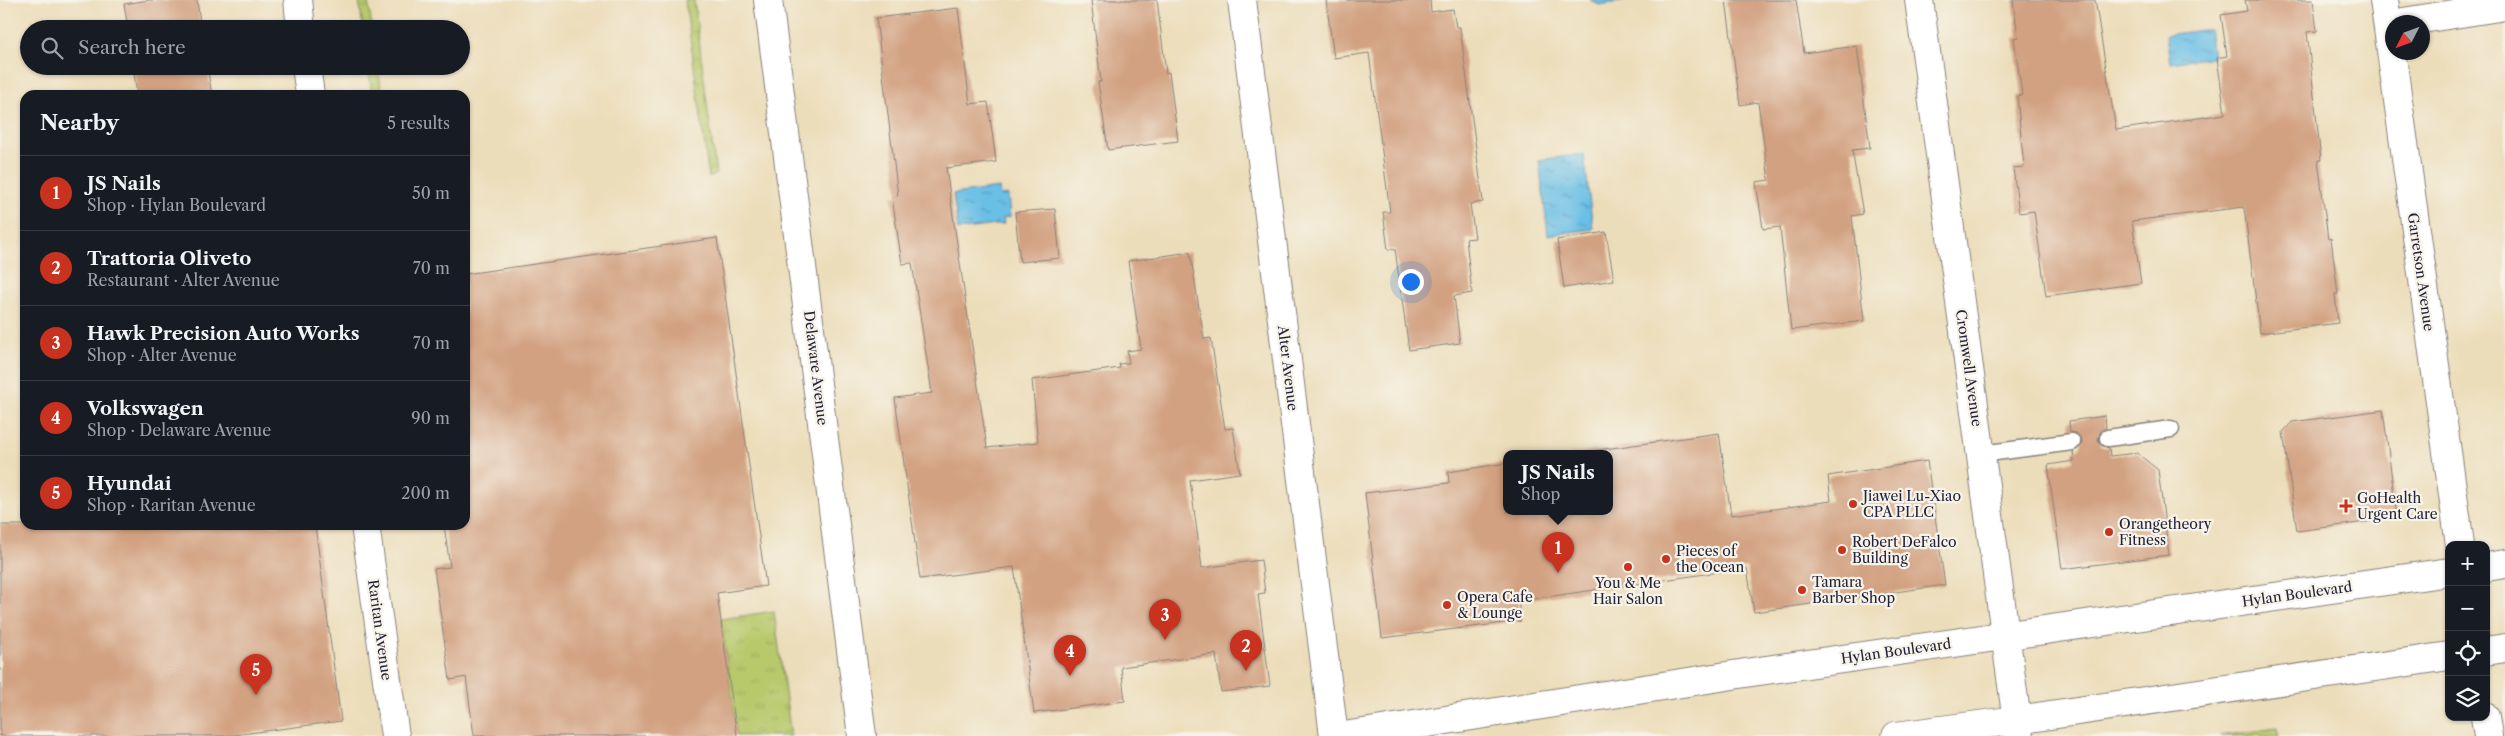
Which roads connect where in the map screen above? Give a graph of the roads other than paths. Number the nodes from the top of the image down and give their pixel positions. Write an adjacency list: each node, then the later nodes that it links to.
1 (298, 0): 7 (street)
2 (768, 0): 27 (street, Delaware Avenue)
3 (1242, 0): 28 (street, Alter Avenue)
4 (1919, 0): 14 (street, Cromwell Avenue)
5 (2505, 6): 6 (street)
6 (2420, 15)
7 (300, 20)
8 (2396, 60): 16 (street, Garretson Avenue)
9 (307, 75): 10 (street)
10 (309, 90)
11 (2170, 429): 12 (lane)
12 (2108, 438)
13 (2072, 442): 14 (lane)
14 (1981, 454): 20 (street, Cromwell Avenue)
15 (366, 530): 26 (street, Raritan Avenue)
16 (2459, 541)
17 (2505, 564): 18 (street)
18 (2490, 566)
19 (2445, 573): 20 (street, Hylan Boulevard)
20 (2006, 636): 25 (street, Cromwell Avenue); 29 (street, Hylan Boulevard)
21 (2505, 648): 22 (street)
22 (2490, 650)
23 (2445, 657): 25 (street)
24 (2486, 721): 31 (street)
25 (2018, 728): 30 (street)
26 (395, 736)
27 (862, 736)
28 (1334, 736)
29 (1344, 736)
30 (1896, 736)
31 (2488, 736)

